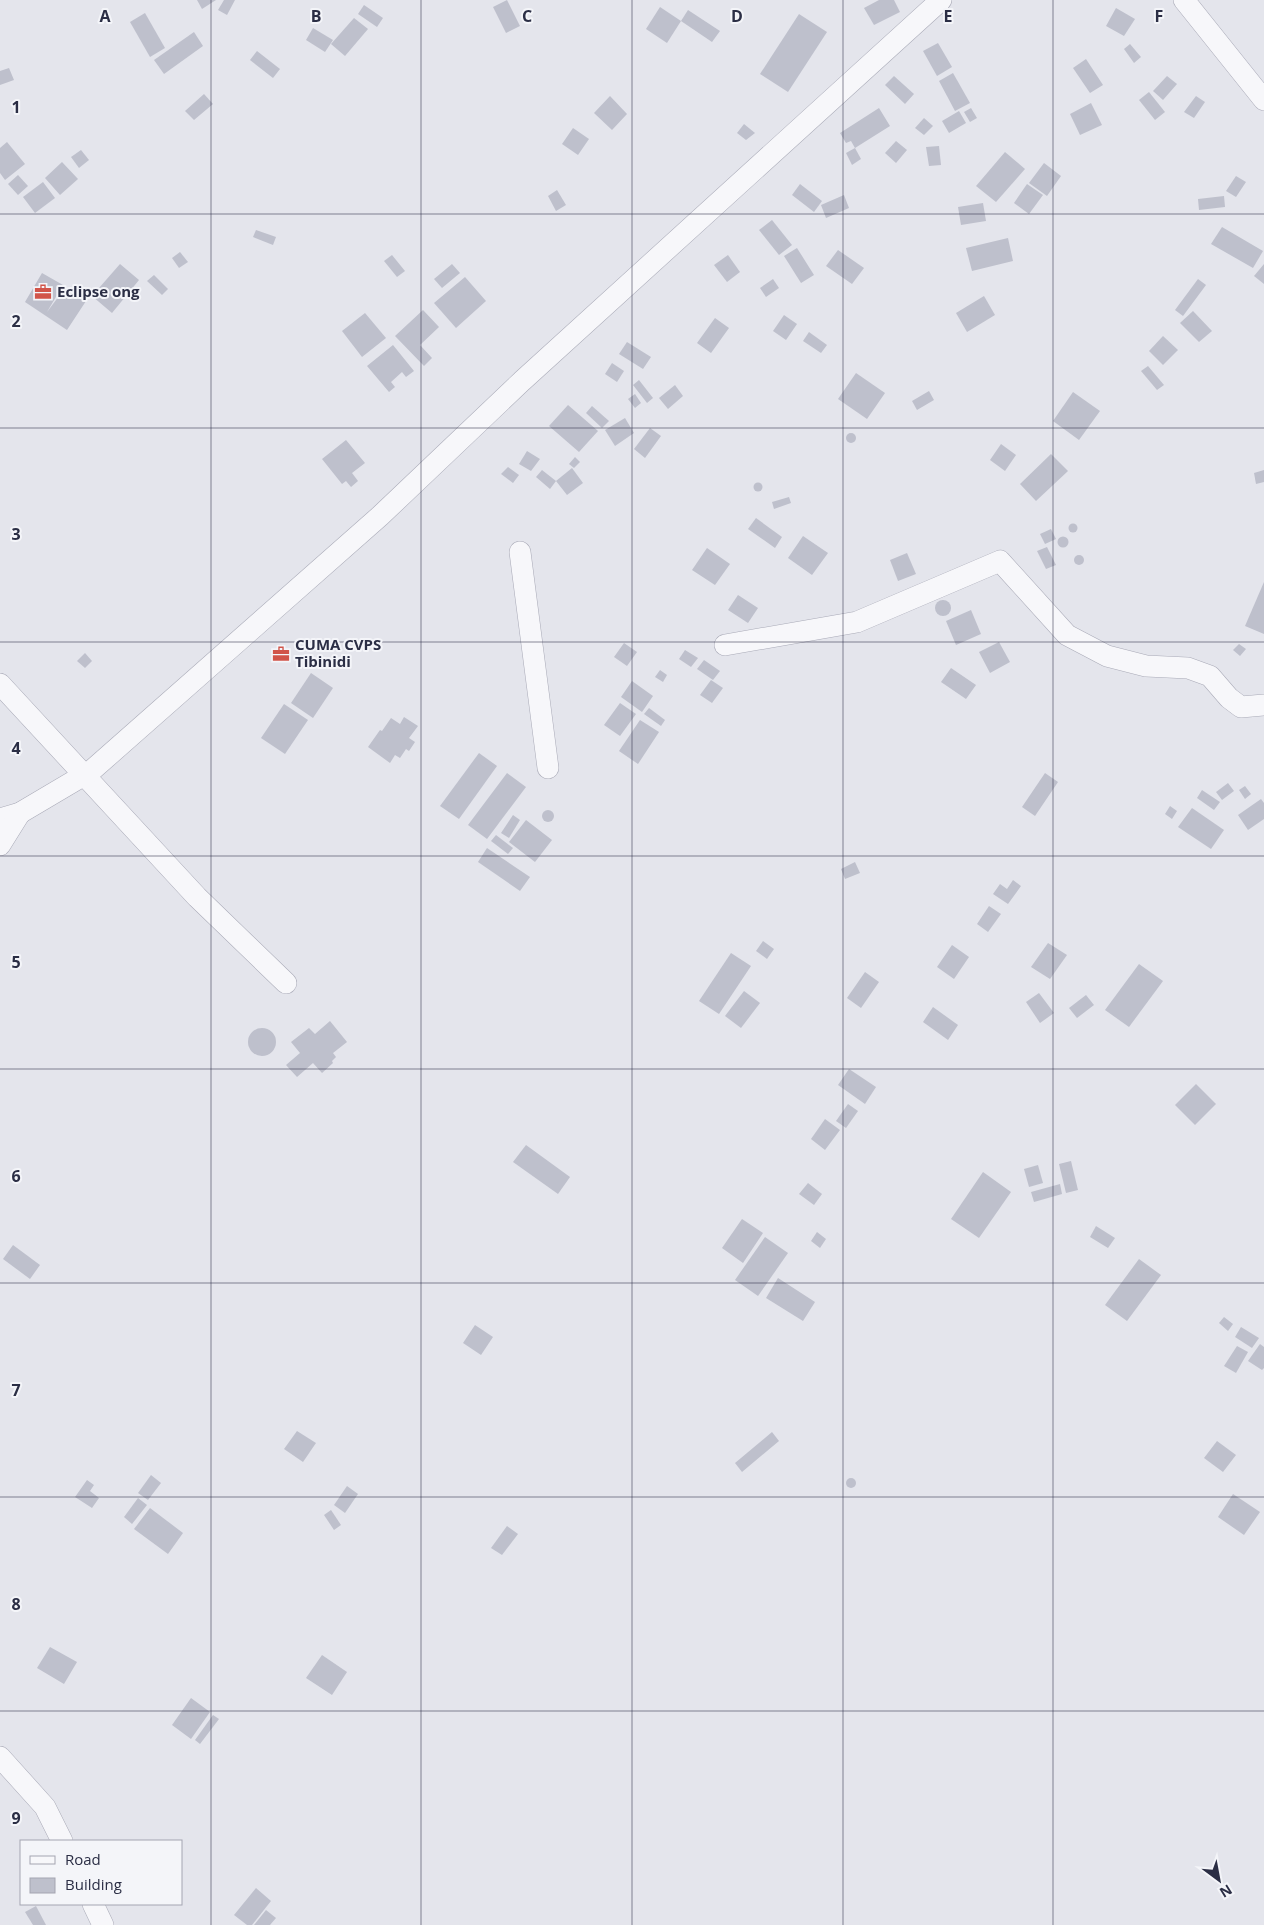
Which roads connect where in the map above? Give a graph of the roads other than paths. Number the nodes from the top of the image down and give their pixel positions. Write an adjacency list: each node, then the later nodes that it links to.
1 (941, 0): 9 (street)
2 (1184, 0): 3 (street)
3 (1264, 100)
4 (520, 552): 8 (street)
5 (725, 645): 7 (street)
6 (0, 684): 9 (street)
7 (1264, 705)
8 (548, 768)
9 (84, 775): 10 (street); 13 (street)
10 (20, 813): 11 (street); 12 (street)
11 (0, 819)
12 (0, 845)
13 (286, 983)
14 (0, 1757): 15 (street)
15 (62, 1840)
16 (93, 1905): 17 (street)
17 (102, 1925)

